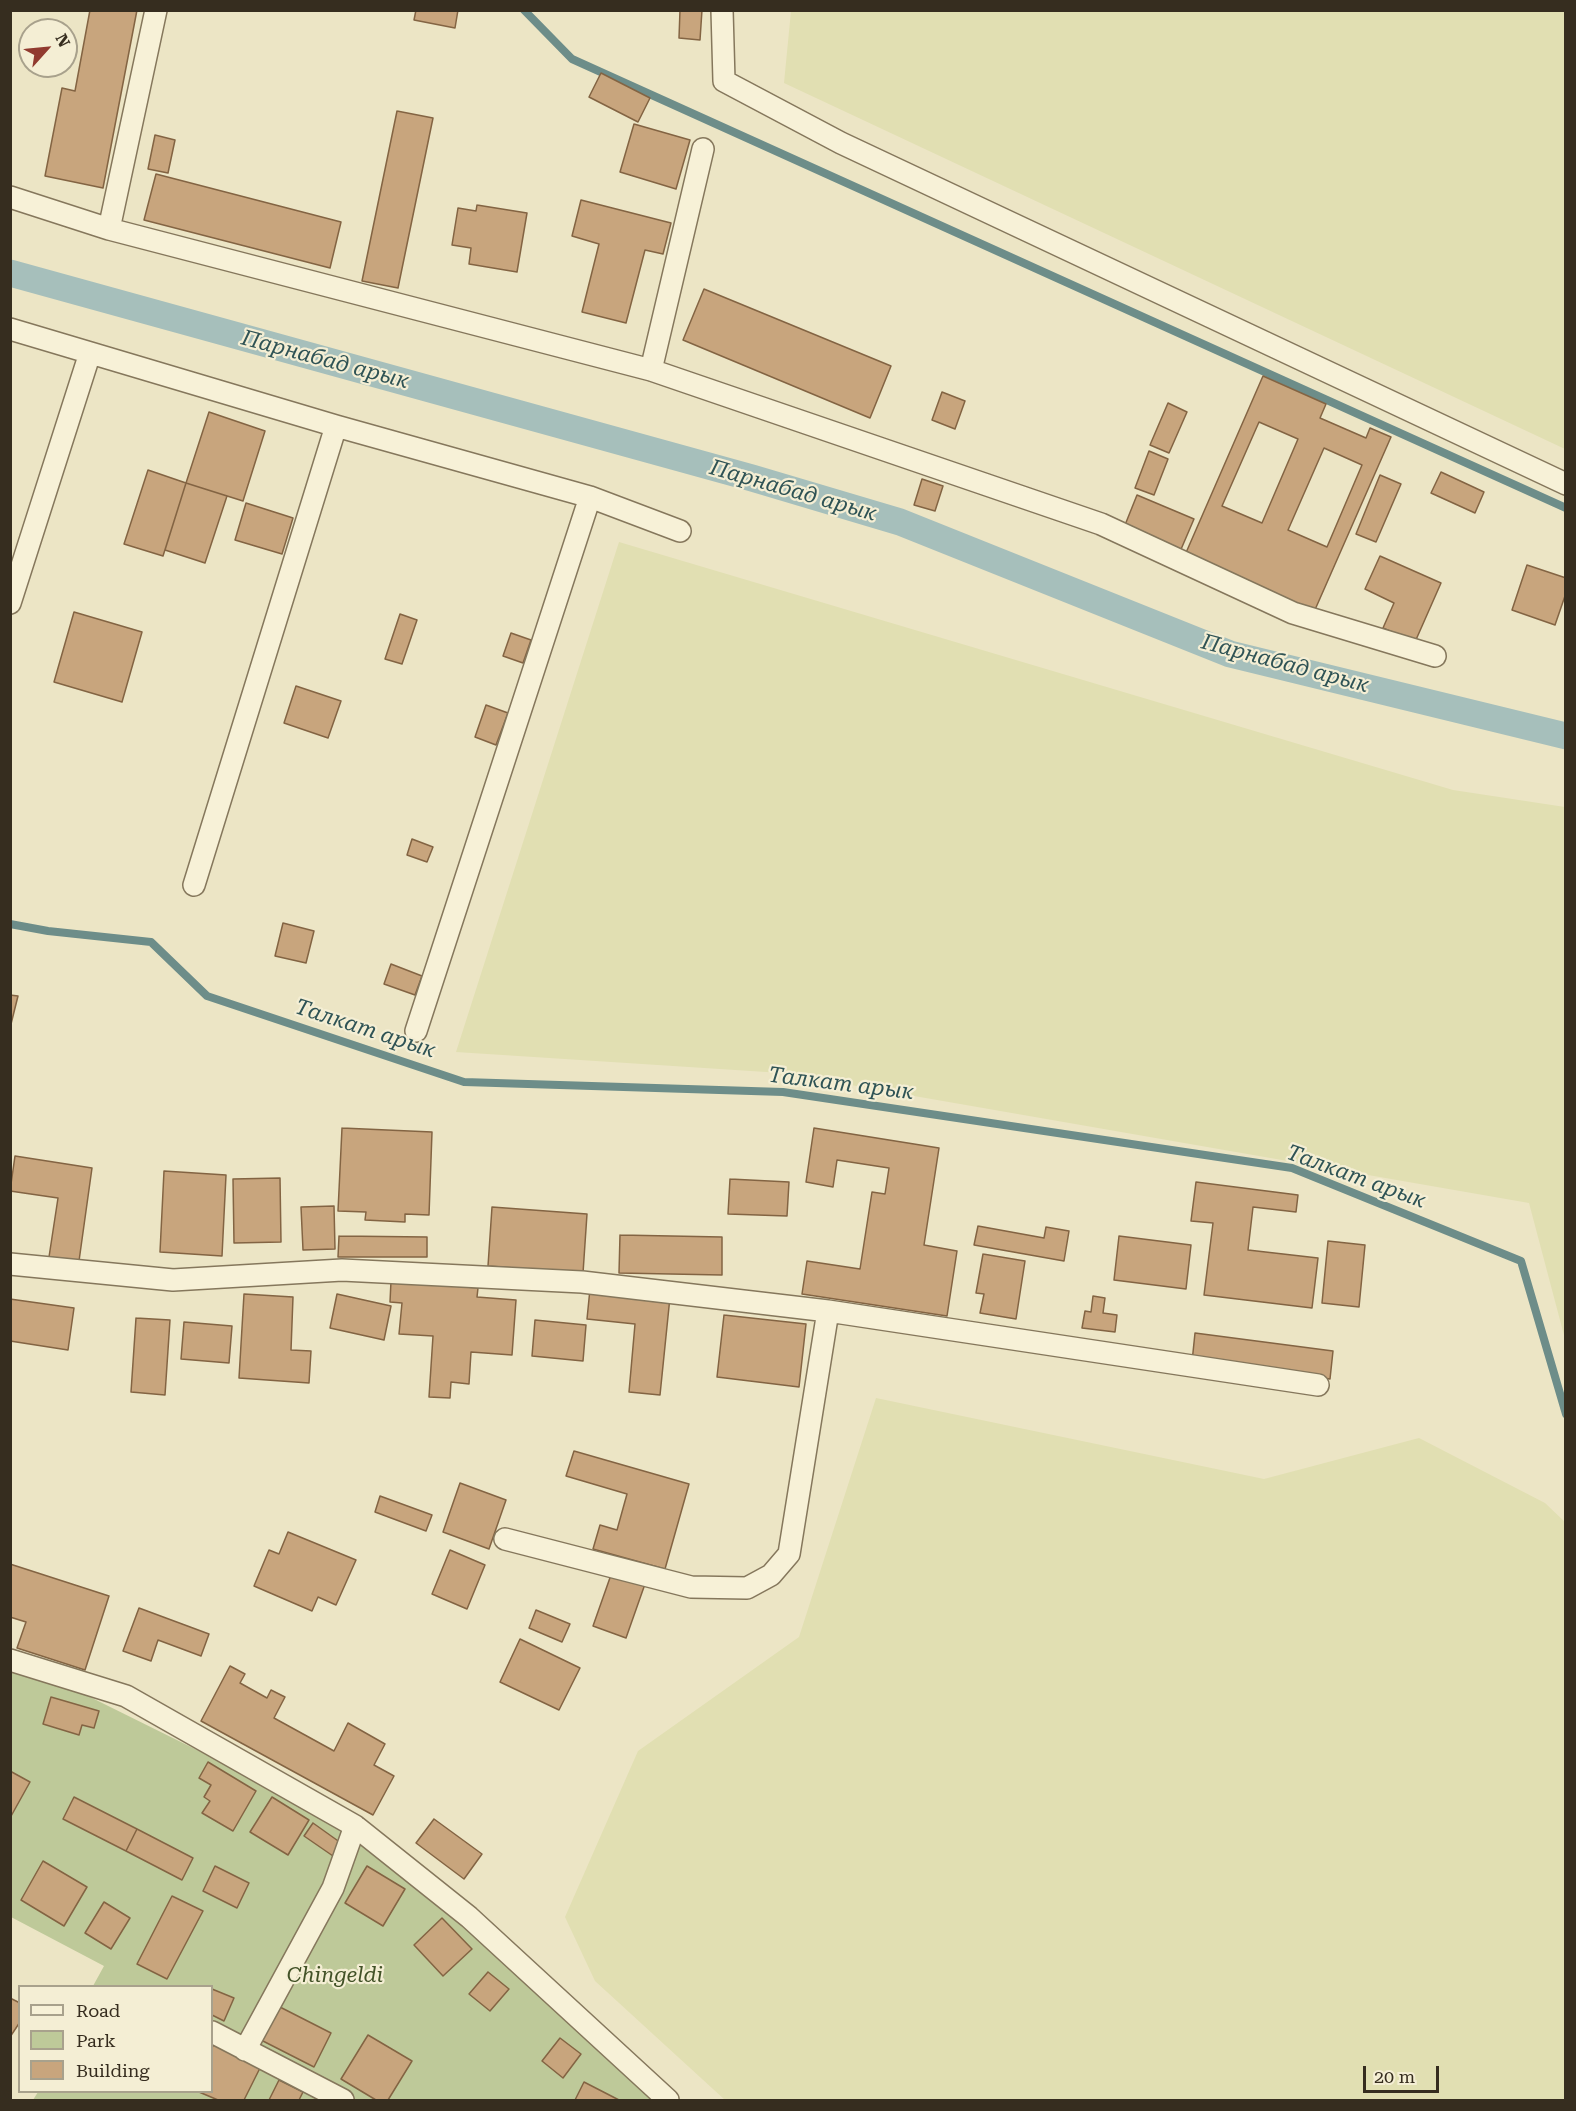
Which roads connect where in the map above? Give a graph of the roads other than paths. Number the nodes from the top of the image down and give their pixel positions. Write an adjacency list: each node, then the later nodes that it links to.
1 (156, 10): 5 (street)
2 (722, 10): 10 (street)
3 (703, 149): 8 (street)
4 (10, 197): 5 (street)
5 (110, 229): 8 (street)
6 (10, 328): 7 (street)
7 (90, 353): 9 (street); 13 (street)
8 (651, 370): 14 (street)
9 (336, 426): 11 (street); 15 (street)
10 (1566, 484)
11 (590, 497): 12 (street); 16 (street)
12 (680, 531)
13 (10, 603)
14 (1435, 656)
15 (194, 885)
16 (416, 1031)
17 (10, 1264): 18 (street)
18 (828, 1311): 19 (street); 20 (street)
19 (1318, 1385)
20 (505, 1539)
21 (10, 1660): 22 (street)
22 (355, 1826): 24 (street); 26 (street)
23 (213, 2033): 24 (street)
24 (245, 2050): 25 (street)
25 (344, 2100)
26 (668, 2100)

